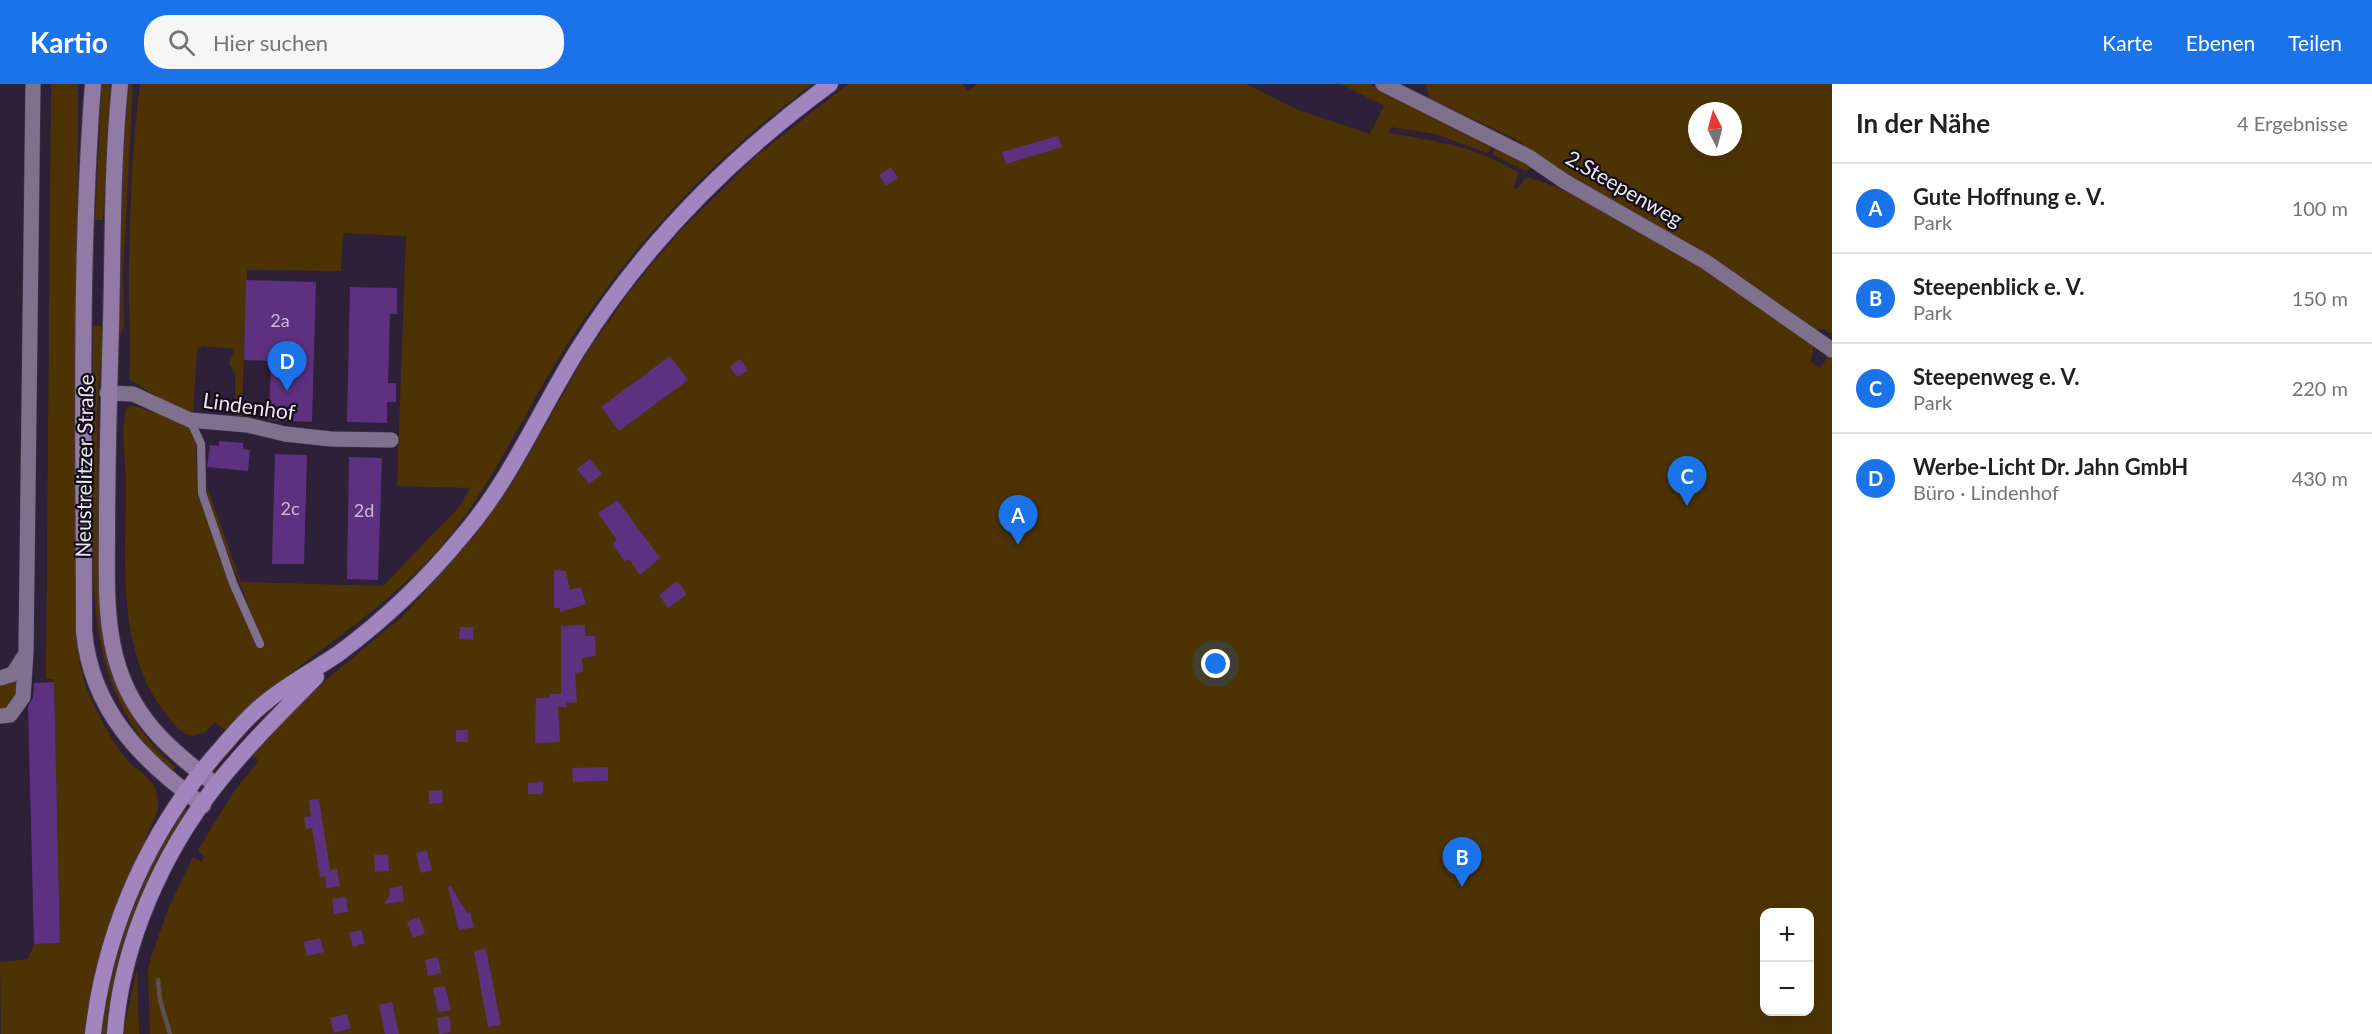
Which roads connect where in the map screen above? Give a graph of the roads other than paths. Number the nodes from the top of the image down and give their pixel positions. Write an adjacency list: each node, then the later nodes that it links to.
1 (33, 84): 11 (street)
2 (93, 84): 17 (main road, Neustrelitzer Straße)
3 (120, 84): 7 (main road, Neustrelitzer Straße)
4 (830, 84): 12 (main road)
5 (1383, 84): 6 (street, 2.Steepenweg)
6 (1832, 350)
7 (107, 393): 8 (street, Lindenhof); 15 (main road, Neustrelitzer Straße)
8 (190, 420): 9 (street, Lindenhof); 10 (lane)
9 (391, 441)
10 (260, 644)
11 (26, 652): 13 (street); 14 (street)
12 (339, 652): 15 (main road); 16 (main road)
13 (0, 678)
14 (0, 716)
15 (199, 772): 16 (main road, Neustrelitzer Straße); 17 (main road)
16 (216, 785): 18 (main road)
17 (185, 792): 18 (main road, Neustrelitzer Straße); 19 (main road)
18 (203, 805): 20 (main road)
19 (93, 1034)
20 (115, 1034)

